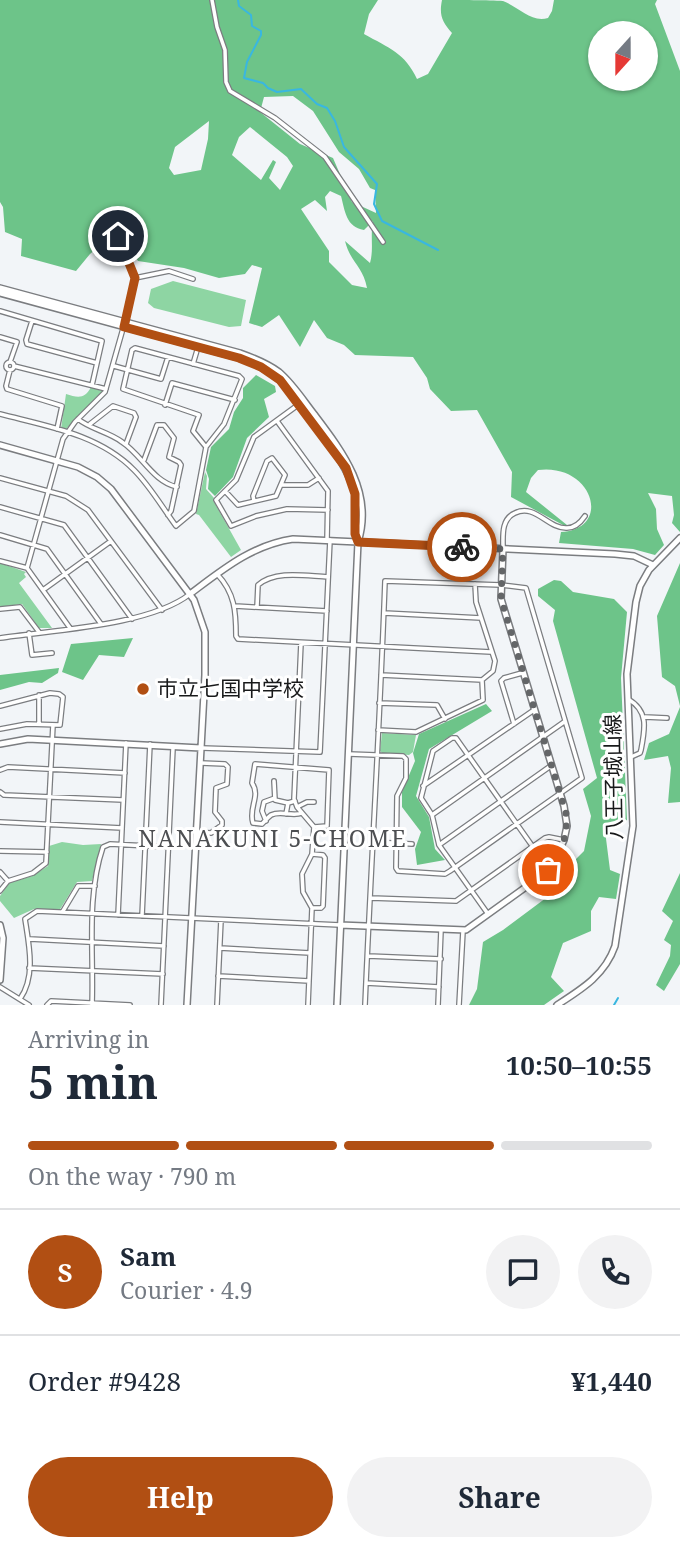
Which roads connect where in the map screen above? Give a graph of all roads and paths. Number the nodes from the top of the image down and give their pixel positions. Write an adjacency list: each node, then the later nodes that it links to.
1 (212, 0): 3 (street)
2 (118, 236): 4 (street)
3 (383, 242)
4 (135, 278): 5 (street); 9 (street)
5 (193, 278)
6 (0, 290): 9 (street)
7 (0, 311): 8 (street)
8 (32, 321): 15 (street); 15 (street)
9 (124, 324): 11 (street); 17 (street); 23 (street)
10 (0, 337): 14 (street)
11 (198, 347): 16 (street); 23 (street)
12 (168, 357): 16 (street); 19 (street); 19 (street)
13 (0, 363): 14 (street)
14 (8, 363): 18 (street)
15 (97, 363): 20 (street)
16 (194, 364): 22 (street)
17 (113, 366): 19 (street); 21 (street)
18 (12, 368): 20 (street); 29 (street)
19 (127, 369): 24 (street)
20 (92, 385): 21 (street)
21 (106, 389): 26 (street)
22 (235, 400): 24 (street); 33 (street)
23 (302, 402): 27 (street); 52 (street)
24 (165, 405): 33 (street)
25 (0, 414): 29 (street)
26 (78, 418): 28 (street); 30 (street)
27 (277, 421): 37 (street); 41 (street)
28 (89, 425): 31 (street); 31 (street)
29 (57, 429): 30 (street)
30 (66, 432): 34 (street); 45 (street)
31 (126, 444): 35 (street)
32 (0, 445): 34 (street)
33 (206, 447): 45 (street)
34 (57, 460): 40 (street); 65 (street)
35 (144, 460): 39 (street); 39 (street)
36 (0, 478): 40 (street)
37 (319, 478): 38 (street); 44 (street)
38 (282, 485): 42 (street); 42 (street)
39 (177, 487): 45 (street)
40 (49, 491): 47 (street); 51 (street)
41 (225, 491): 42 (street); 44 (street)
42 (254, 501)
43 (0, 507): 47 (street)
44 (328, 510): 50 (street)
45 (168, 515)
46 (586, 516): 54 (street)
47 (41, 518): 53 (street); 55 (street)
48 (0, 535): 53 (street)
49 (680, 538): 57 (street, 八王子城山線)
50 (328, 540): 52 (street); 60 (street); 61 (street)
51 (111, 541): 55 (street); 69 (street)
52 (358, 542): 54 (street); 81 (street)
53 (34, 544): 58 (street); 59 (street)
54 (503, 549): 57 (street); 63 (street)
55 (88, 556): 59 (street); 73 (street)
56 (0, 561): 58 (street)
57 (653, 565): 89 (street, 八王子城山線)
58 (27, 568): 64 (street)
59 (65, 573): 64 (street); 74 (street)
60 (217, 574): 65 (street); 66 (street)
61 (328, 577): 67 (street); 70 (street)
62 (475, 584): 63 (street); 71 (street); 72 (street)
63 (501, 585): 85 (street); 96 (street)
64 (43, 590): 75 (street)
65 (190, 594): 69 (street); 108 (street)
66 (235, 606): 67 (street); 79 (street)
67 (257, 607): 70 (street)
68 (0, 609): 76 (street)
69 (162, 610): 73 (street)
70 (327, 611): 80 (street)
71 (384, 613): 72 (street); 82 (street)
72 (481, 618): 83 (street)
73 (132, 619): 74 (street)
74 (101, 624): 75 (street)
75 (70, 628): 76 (street)
76 (39, 632): 77 (street)
77 (29, 633): 78 (street); 84 (street)
78 (0, 638)
79 (301, 643): 80 (street); 109 (street)
80 (325, 644): 81 (street); 109 (street)
81 (354, 646): 82 (street); 110 (street)
82 (382, 647): 83 (street); 86 (street)
83 (491, 652): 87 (street)
84 (52, 653)
85 (524, 672): 92 (street); 98 (street)
86 (381, 675): 87 (street); 90 (street)
87 (482, 680): 95 (street)
88 (39, 695): 91 (street); 97 (street); 99 (street)
89 (628, 699): 93 (street); 113 (street, 八王子城山線)
90 (379, 703): 95 (street); 101 (street)
91 (0, 706)
92 (535, 709): 98 (street); 102 (street)
93 (644, 717): 94 (street); 113 (street)
94 (667, 718)
95 (445, 719): 101 (street)
96 (564, 722): 102 (street); 124 (street)
97 (39, 724): 99 (street); 100 (street)
98 (514, 724): 112 (street)
99 (53, 725): 103 (street)
100 (0, 729)
101 (378, 730): 111 (street)
102 (544, 737): 115 (street); 120 (street)
103 (52, 740): 104 (street); 105 (street); 117 (street)
104 (126, 743): 106 (street); 119 (street)
105 (0, 744)
106 (150, 744): 107 (street); 149 (street)
107 (173, 746): 108 (street); 150 (street)
108 (201, 748): 109 (street); 114 (street)
109 (296, 752): 116 (street)
110 (349, 754): 111 (street); 173 (street)
111 (377, 755): 144 (street); 145 (street)
112 (469, 755): 120 (street); 122 (street); 122 (street)
113 (631, 758): 206 (street, 八王子城山線)
114 (201, 764): 142 (street); 142 (street)
115 (552, 765): 124 (street); 129 (street)
116 (296, 767): 128 (street); 136 (street); 140 (street)
117 (50, 769): 118 (street); 119 (street); 125 (street)
118 (0, 770)
119 (125, 773): 127 (street)
120 (485, 778): 129 (street); 135 (street)
121 (274, 781): 126 (street)
122 (423, 786): 135 (street)
123 (0, 792): 125 (street)
124 (561, 793): 138 (street); 143 (street)
125 (49, 797): 127 (street); 139 (street)
126 (275, 798): 131 (street); 136 (street)
127 (123, 800): 141 (street)
128 (295, 801): 131 (street); 132 (street)
129 (501, 801): 138 (street); 148 (street)
130 (314, 802): 132 (street)
131 (288, 803): 134 (street)
132 (297, 807): 133 (street)
133 (303, 812): 134 (street); 140 (street)
134 (286, 814): 136 (street)
135 (432, 815): 148 (street)
136 (266, 821)
137 (0, 822): 139 (street)
138 (517, 824): 151 (street); 155 (street)
139 (48, 825): 141 (street); 153 (street)
140 (314, 827): 154 (street)
141 (122, 828): 146 (street)
142 (197, 832): 169 (street)
143 (564, 840): 151 (street); 165 (street)
144 (373, 842): 145 (street); 161 (street)
145 (397, 843): 147 (street); 155 (street)
146 (121, 844): 149 (street); 158 (street); 166 (street)
147 (412, 844)
148 (439, 845): 155 (street)
149 (145, 846): 150 (street); 167 (street)
150 (169, 846): 168 (street)
151 (533, 847): 160 (street)
152 (0, 851): 153 (street)
153 (47, 852): 157 (street)
154 (312, 854): 162 (street); 162 (street)
155 (454, 868): 160 (street)
156 (0, 872): 157 (street)
157 (8, 881): 159 (street)
158 (95, 886): 163 (street); 164 (street)
159 (0, 891)
160 (471, 891): 161 (street); 165 (street)
161 (370, 898): 174 (street)
162 (312, 908): 171 (street)
163 (63, 912): 164 (street); 177 (street)
164 (93, 913): 166 (street); 178 (street)
165 (488, 914): 176 (street)
166 (118, 915): 167 (street)
167 (142, 916): 168 (street)
168 (166, 917): 169 (street); 179 (street)
169 (193, 918): 170 (street); 199 (street)
170 (221, 919): 171 (street); 180 (street)
171 (312, 924): 173 (street); 181 (street)
172 (0, 925): 188 (street)
173 (340, 925): 174 (street); 202 (street)
174 (369, 927): 175 (street); 182 (street)
175 (441, 930): 176 (street); 183 (street)
176 (463, 931): 205 (street)
177 (30, 939): 178 (street); 184 (street)
178 (91, 942): 179 (street); 185 (street)
179 (164, 946): 186 (street)
180 (220, 948): 181 (street); 187 (street)
181 (310, 953): 189 (street)
182 (368, 956): 183 (street); 190 (street)
183 (440, 959): 192 (street)
184 (29, 968): 185 (street); 193 (street)
185 (93, 970): 186 (street); 194 (street)
186 (163, 974): 198 (street)
187 (218, 976): 189 (street); 200 (street)
188 (0, 980)
189 (309, 981): 201 (street)
190 (366, 983): 192 (street); 203 (street)
191 (0, 987): 193 (street)
192 (439, 987): 204 (street)
193 (20, 999): 195 (street)
194 (92, 1004): 196 (street); 197 (street)
195 (29, 1005)
196 (47, 1005)
197 (130, 1005)
198 (161, 1005)
199 (187, 1005)
200 (216, 1005)
201 (308, 1005)
202 (337, 1005)
203 (365, 1005)
204 (438, 1005)
205 (459, 1005)
206 (558, 1005)

